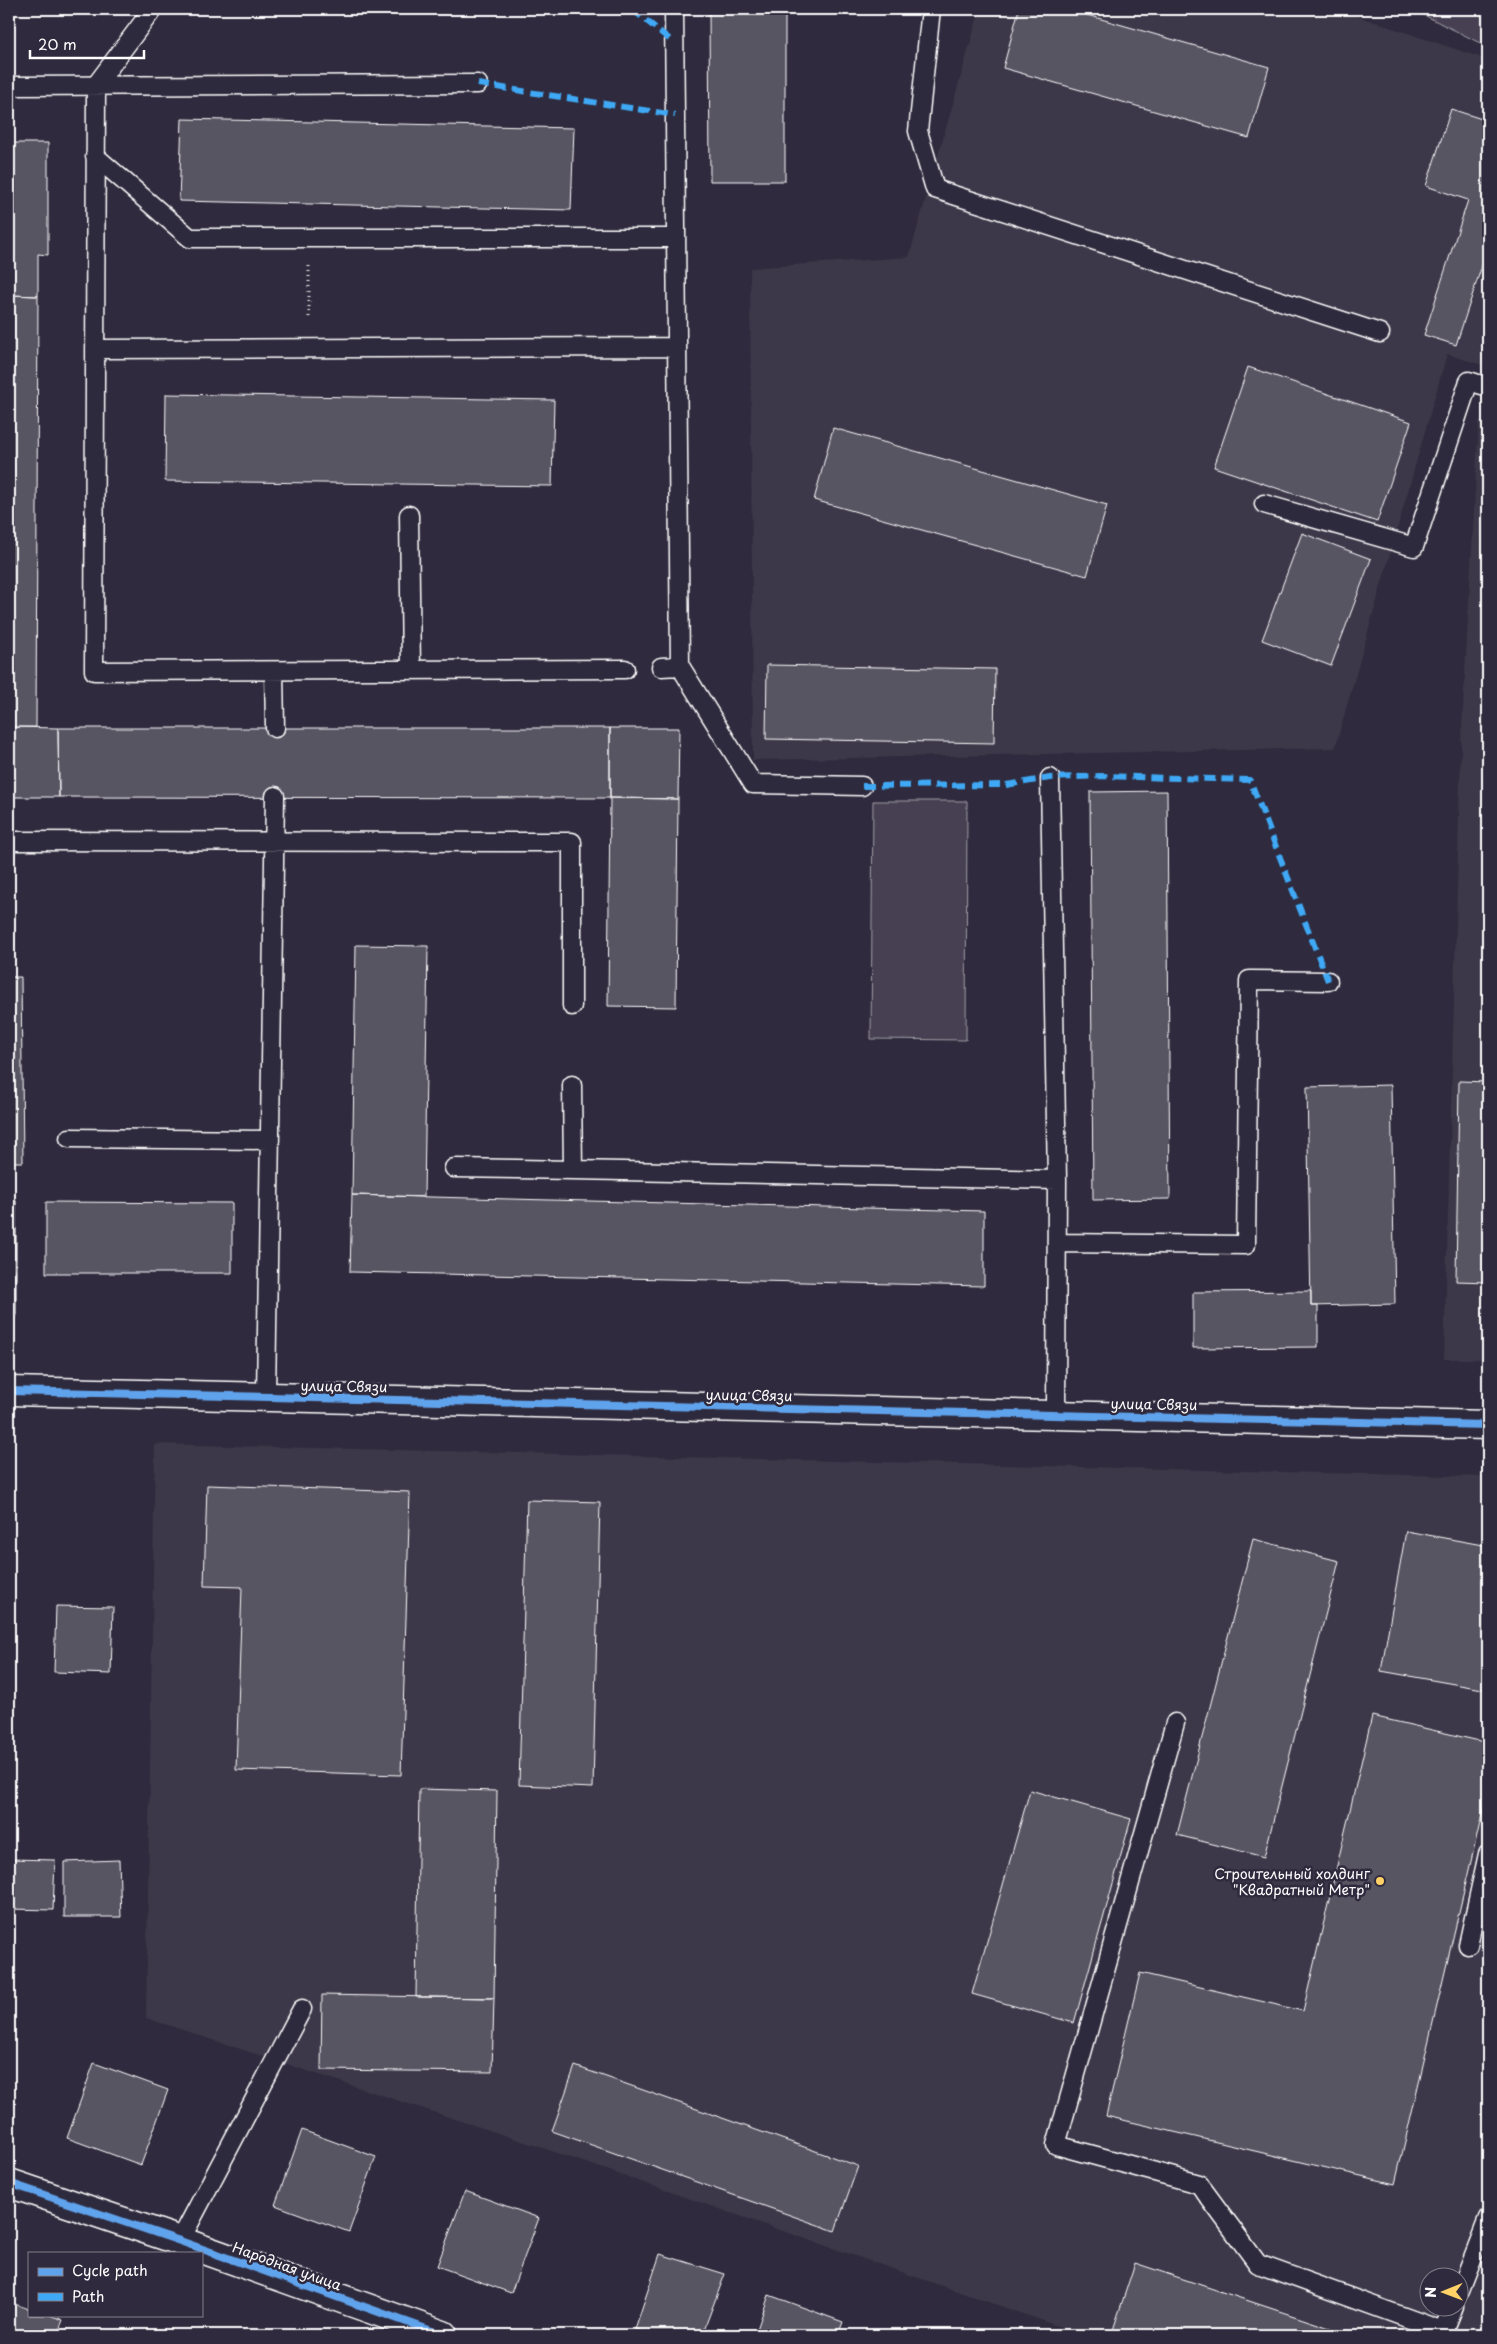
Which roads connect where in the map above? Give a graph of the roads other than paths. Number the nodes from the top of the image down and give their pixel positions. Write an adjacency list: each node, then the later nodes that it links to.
1 (153, 9): 5 (lane)
2 (674, 9): 8 (lane)
3 (931, 9): 9 (lane)
4 (478, 84): 5 (lane)
5 (96, 85): 6 (lane); 7 (lane)
6 (9, 86)
7 (95, 156): 8 (lane); 11 (lane)
8 (676, 238): 10 (lane)
9 (1380, 333)
10 (676, 347): 11 (lane); 15 (lane)
11 (94, 349): 19 (lane)
12 (1488, 387): 13 (lane)
13 (1264, 504)
14 (409, 515): 17 (lane)
15 (680, 666): 16 (lane); 22 (lane)
16 (661, 667)
17 (411, 669): 18 (lane); 19 (lane)
18 (625, 669)
19 (274, 671): 20 (lane)
20 (275, 728)
21 (1050, 778): 33 (lane)
22 (862, 786)
23 (275, 796): 25 (lane)
24 (9, 841): 25 (lane)
25 (275, 842): 27 (lane); 30 (lane)
26 (1328, 981): 34 (lane)
27 (572, 1006)
28 (572, 1085): 32 (lane)
29 (69, 1138): 30 (lane)
30 (270, 1140): 36 (lane)
31 (454, 1168): 32 (lane)
32 (573, 1170): 33 (lane)
33 (1058, 1180): 34 (lane)
34 (1057, 1243): 37 (lane)
35 (9, 1391): 36 (street, улица Связи)
36 (266, 1397): 37 (street, улица Связи)
37 (1056, 1415): 38 (street, улица Связи)
38 (1488, 1425)
39 (1175, 1723): 48 (lane)
40 (1488, 1854): 41 (lane)
41 (1468, 1945)
42 (302, 2009): 45 (lane)
43 (9, 2183): 45 (street, Народная улица)
44 (1488, 2219): 46 (lane)
45 (180, 2241): 49 (street, Народная улица)
46 (1470, 2266)
47 (1450, 2316): 48 (lane)
48 (1445, 2333)
49 (443, 2335)

